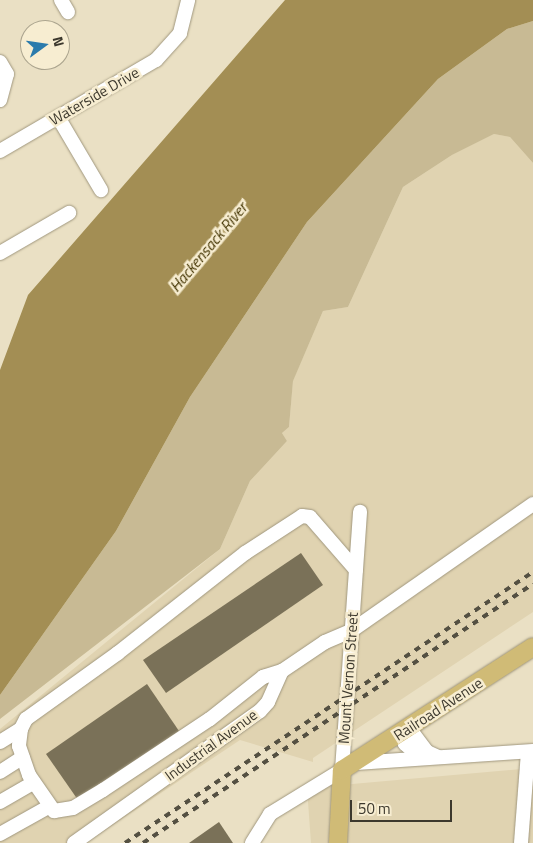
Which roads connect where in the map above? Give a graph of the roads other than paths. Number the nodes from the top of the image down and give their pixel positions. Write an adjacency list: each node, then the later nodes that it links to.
1 (188, 0): 4 (street, Waterside Drive)
2 (0, 62): 3 (street)
3 (0, 100)
4 (58, 117): 5 (street, Waterside Drive); 6 (street)
5 (0, 151)
6 (101, 190)
7 (69, 213): 8 (street)
8 (0, 253)
9 (533, 504): 12 (street)
10 (360, 512): 11 (street, Mount Vernon Street)
11 (356, 570): 12 (street, Mount Vernon Street); 15 (street)
12 (351, 632): 14 (street); 22 (street, Mount Vernon Street)
13 (533, 647): 16 (main road, Railroad Avenue)
14 (282, 671): 26 (street); 28 (street, Industrial Avenue)
15 (21, 729): 17 (street); 19 (street)
16 (404, 731): 20 (street); 21 (street); 22 (main road, Railroad Avenue)
17 (0, 742)
18 (530, 751): 20 (street); 31 (street)
19 (23, 757): 23 (street); 24 (street)
20 (439, 757): 21 (street)
21 (421, 758): 22 (street)
22 (349, 766): 29 (street); 30 (main road, Mount Vernon Street)
23 (0, 772)
24 (34, 782): 25 (street); 26 (street)
25 (0, 802)
26 (50, 806): 27 (street)
27 (0, 834)
28 (74, 843)
29 (252, 843)
30 (338, 843)
31 (521, 843)

